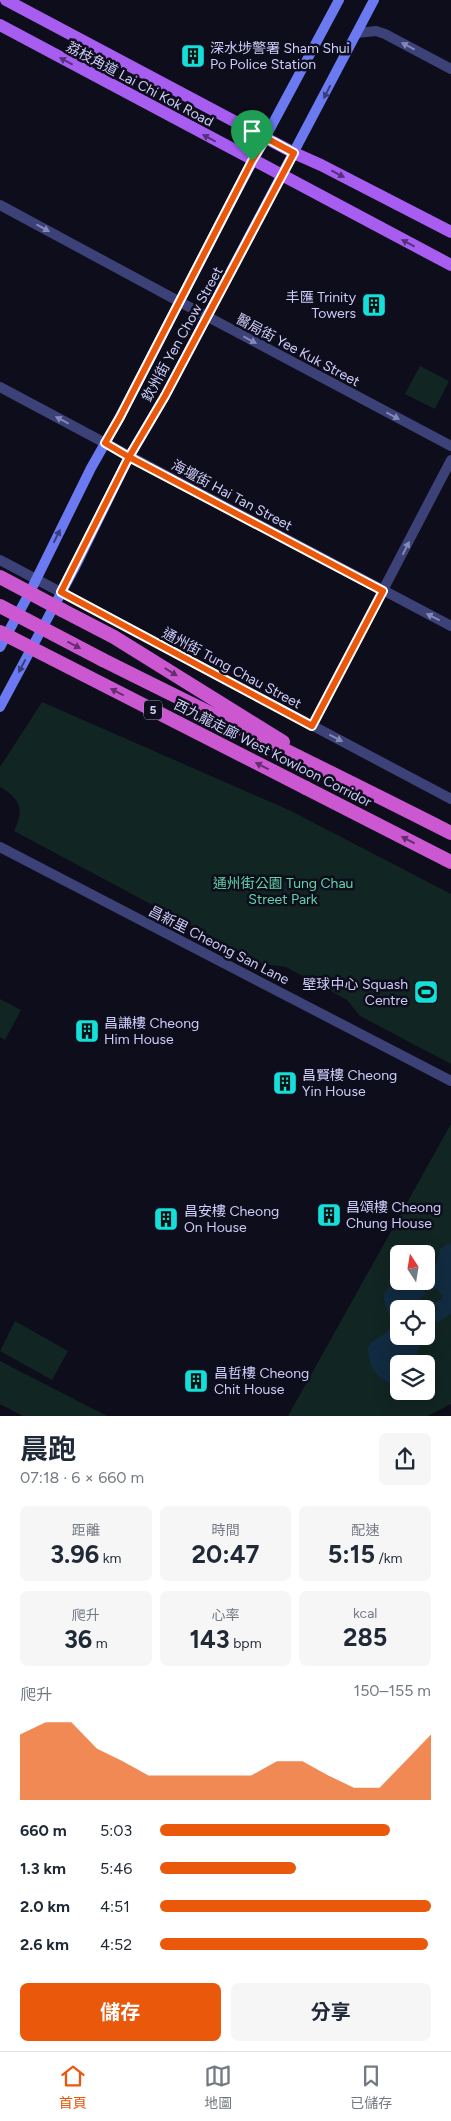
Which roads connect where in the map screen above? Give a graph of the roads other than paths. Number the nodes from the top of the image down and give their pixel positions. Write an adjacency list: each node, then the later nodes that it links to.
1 (6, 0): 7 (main road, 荔枝角道 Lai Chi Kok Road)
2 (339, 0): 7 (main road, 欽州街 Yen Chow Street)
3 (374, 0): 5 (main road, 欽州街 Yen Chow Street)
4 (0, 26): 9 (main road, 荔枝角道 Lai Chi Kok Road, one-way to 4)
5 (357, 33): 6 (street, one-way to 5); 8 (main road, 欽州街 Yen Chow Street, one-way to 8)
6 (451, 69)
7 (266, 138): 8 (main road, 荔枝角道 Lai Chi Kok Road); 9 (main road, 欽州街 Yen Chow Street)
8 (294, 153): 10 (main road, 欽州街 Yen Chow Street); 12 (main road, 荔枝角道 Lai Chi Kok Road, one-way to 12)
9 (252, 161): 10 (main road, 荔枝角道 Lai Chi Kok Road); 14 (main road, 欽州街 Yen Chow Street)
10 (281, 176): 13 (main road, 荔枝角道 Lai Chi Kok Road, one-way to 10); 15 (main road, 欽州街 Yen Chow Street)
11 (0, 205): 14 (street, 醫局街 Yee Kuk Street, one-way to 14)
12 (451, 232)
13 (451, 265)
14 (180, 302): 15 (street, 醫局街 Yee Kuk Street); 17 (main road, 欽州街 Yen Chow Street)
15 (207, 317): 18 (street, 醫局街 Yee Kuk Street, one-way to 18); 19 (main road, 欽州街 Yen Chow Street)
16 (0, 387): 17 (street, 海壇街 Hai Tan Street, one-way to 16)
17 (105, 443): 19 (street, 海壇街 Hai Tan Street); 23 (main road, 欽州街 Yen Chow Street, one-way to 17)
18 (451, 446)
19 (129, 457): 24 (street, 海壇街 Hai Tan Street); 25 (main road, 欽州街 Yen Chow Street)
20 (451, 460): 24 (street, one-way to 20)
21 (0, 560): 23 (street, 通州街 Tung Chau Street)
22 (0, 577): 32 (highway, one-way to 32, bridge)
23 (36, 579): 25 (street, 通州街 Tung Chau Street); 29 (main road, 欽州街 Yen Chow Street)
24 (383, 591): 27 (street, 海壇街 Hai Tan Street, one-way to 24); 31 (street)
25 (61, 592): 30 (main road, 欽州街 Yen Chow Street, one-way to 30); 31 (street, 通州街 Tung Chau Street)
26 (0, 606): 32 (highway, 西九龍走廊 West Kowloon Corridor / 5, one-way to 32, bridge)
27 (451, 626)
28 (0, 632): 36 (highway, 西九龍走廊 West Kowloon Corridor / 5, one-way to 28, bridge)
29 (0, 647)
30 (0, 707)
31 (312, 726): 33 (street, 通州街 Tung Chau Street, one-way to 33)
32 (317, 765): 34 (highway, 西九龍走廊 West Kowloon Corridor / 5)
33 (451, 798)
34 (451, 833)
35 (0, 847): 37 (street, 昌新里 Cheong San Lane)
36 (451, 862)
37 (451, 1081)

